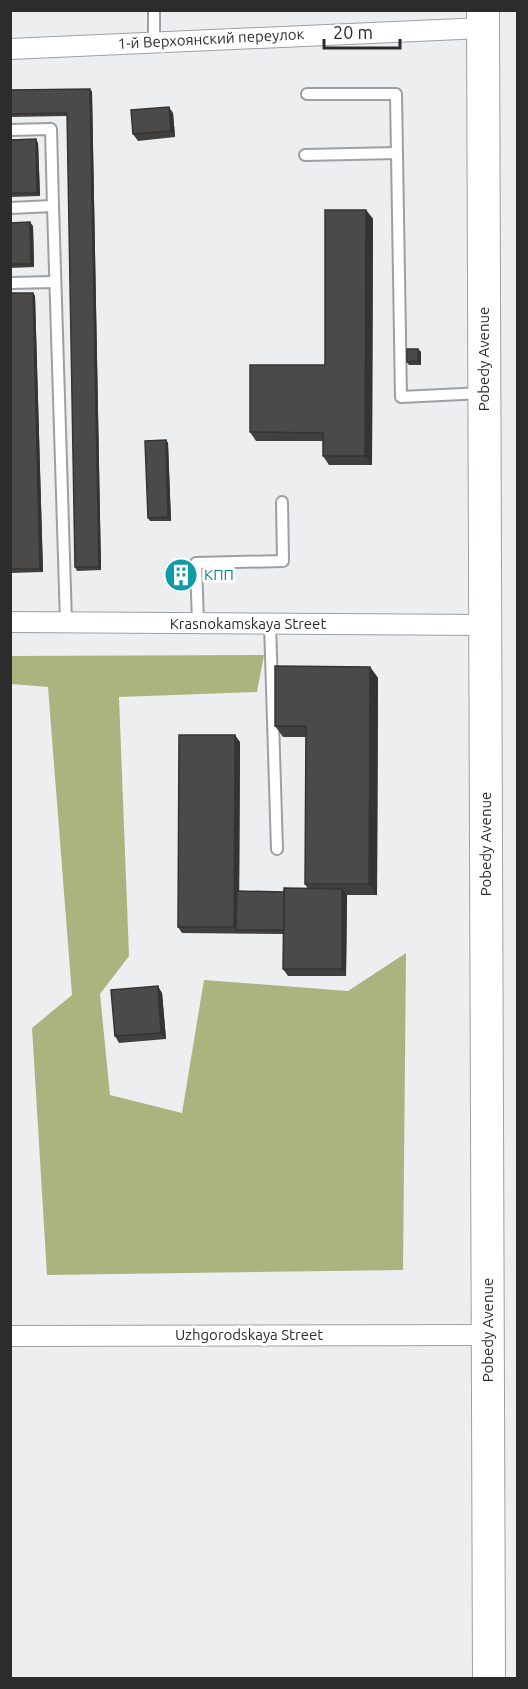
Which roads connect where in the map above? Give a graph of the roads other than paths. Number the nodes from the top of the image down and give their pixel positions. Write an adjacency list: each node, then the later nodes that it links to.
1 (154, 10): 3 (lane)
2 (483, 19): 3 (street, 1-й Верхоянский переулок); 13 (main road, Pobedy Avenue)
3 (154, 42): 4 (street, 1-й Верхоянский переулок)
4 (10, 49)
5 (307, 94): 7 (lane)
6 (10, 130): 9 (lane)
7 (397, 153): 8 (lane); 13 (lane)
8 (305, 155)
9 (53, 206): 10 (lane); 11 (lane)
10 (10, 208)
11 (54, 282): 12 (lane); 16 (lane)
12 (10, 284)
13 (484, 393): 19 (main road, Pobedy Avenue)
14 (282, 502): 17 (lane)
15 (10, 622): 16 (street, Krasnokamskaya Street)
16 (66, 622): 17 (street, Krasnokamskaya Street)
17 (198, 623): 18 (street, Krasnokamskaya Street)
18 (270, 624): 19 (street, Krasnokamskaya Street); 20 (lane)
19 (485, 625): 21 (main road, Pobedy Avenue)
20 (277, 849)
21 (488, 1335): 22 (street, Uzhgorodskaya Street); 23 (main road, Pobedy Avenue)
22 (10, 1336)
23 (489, 1678)

